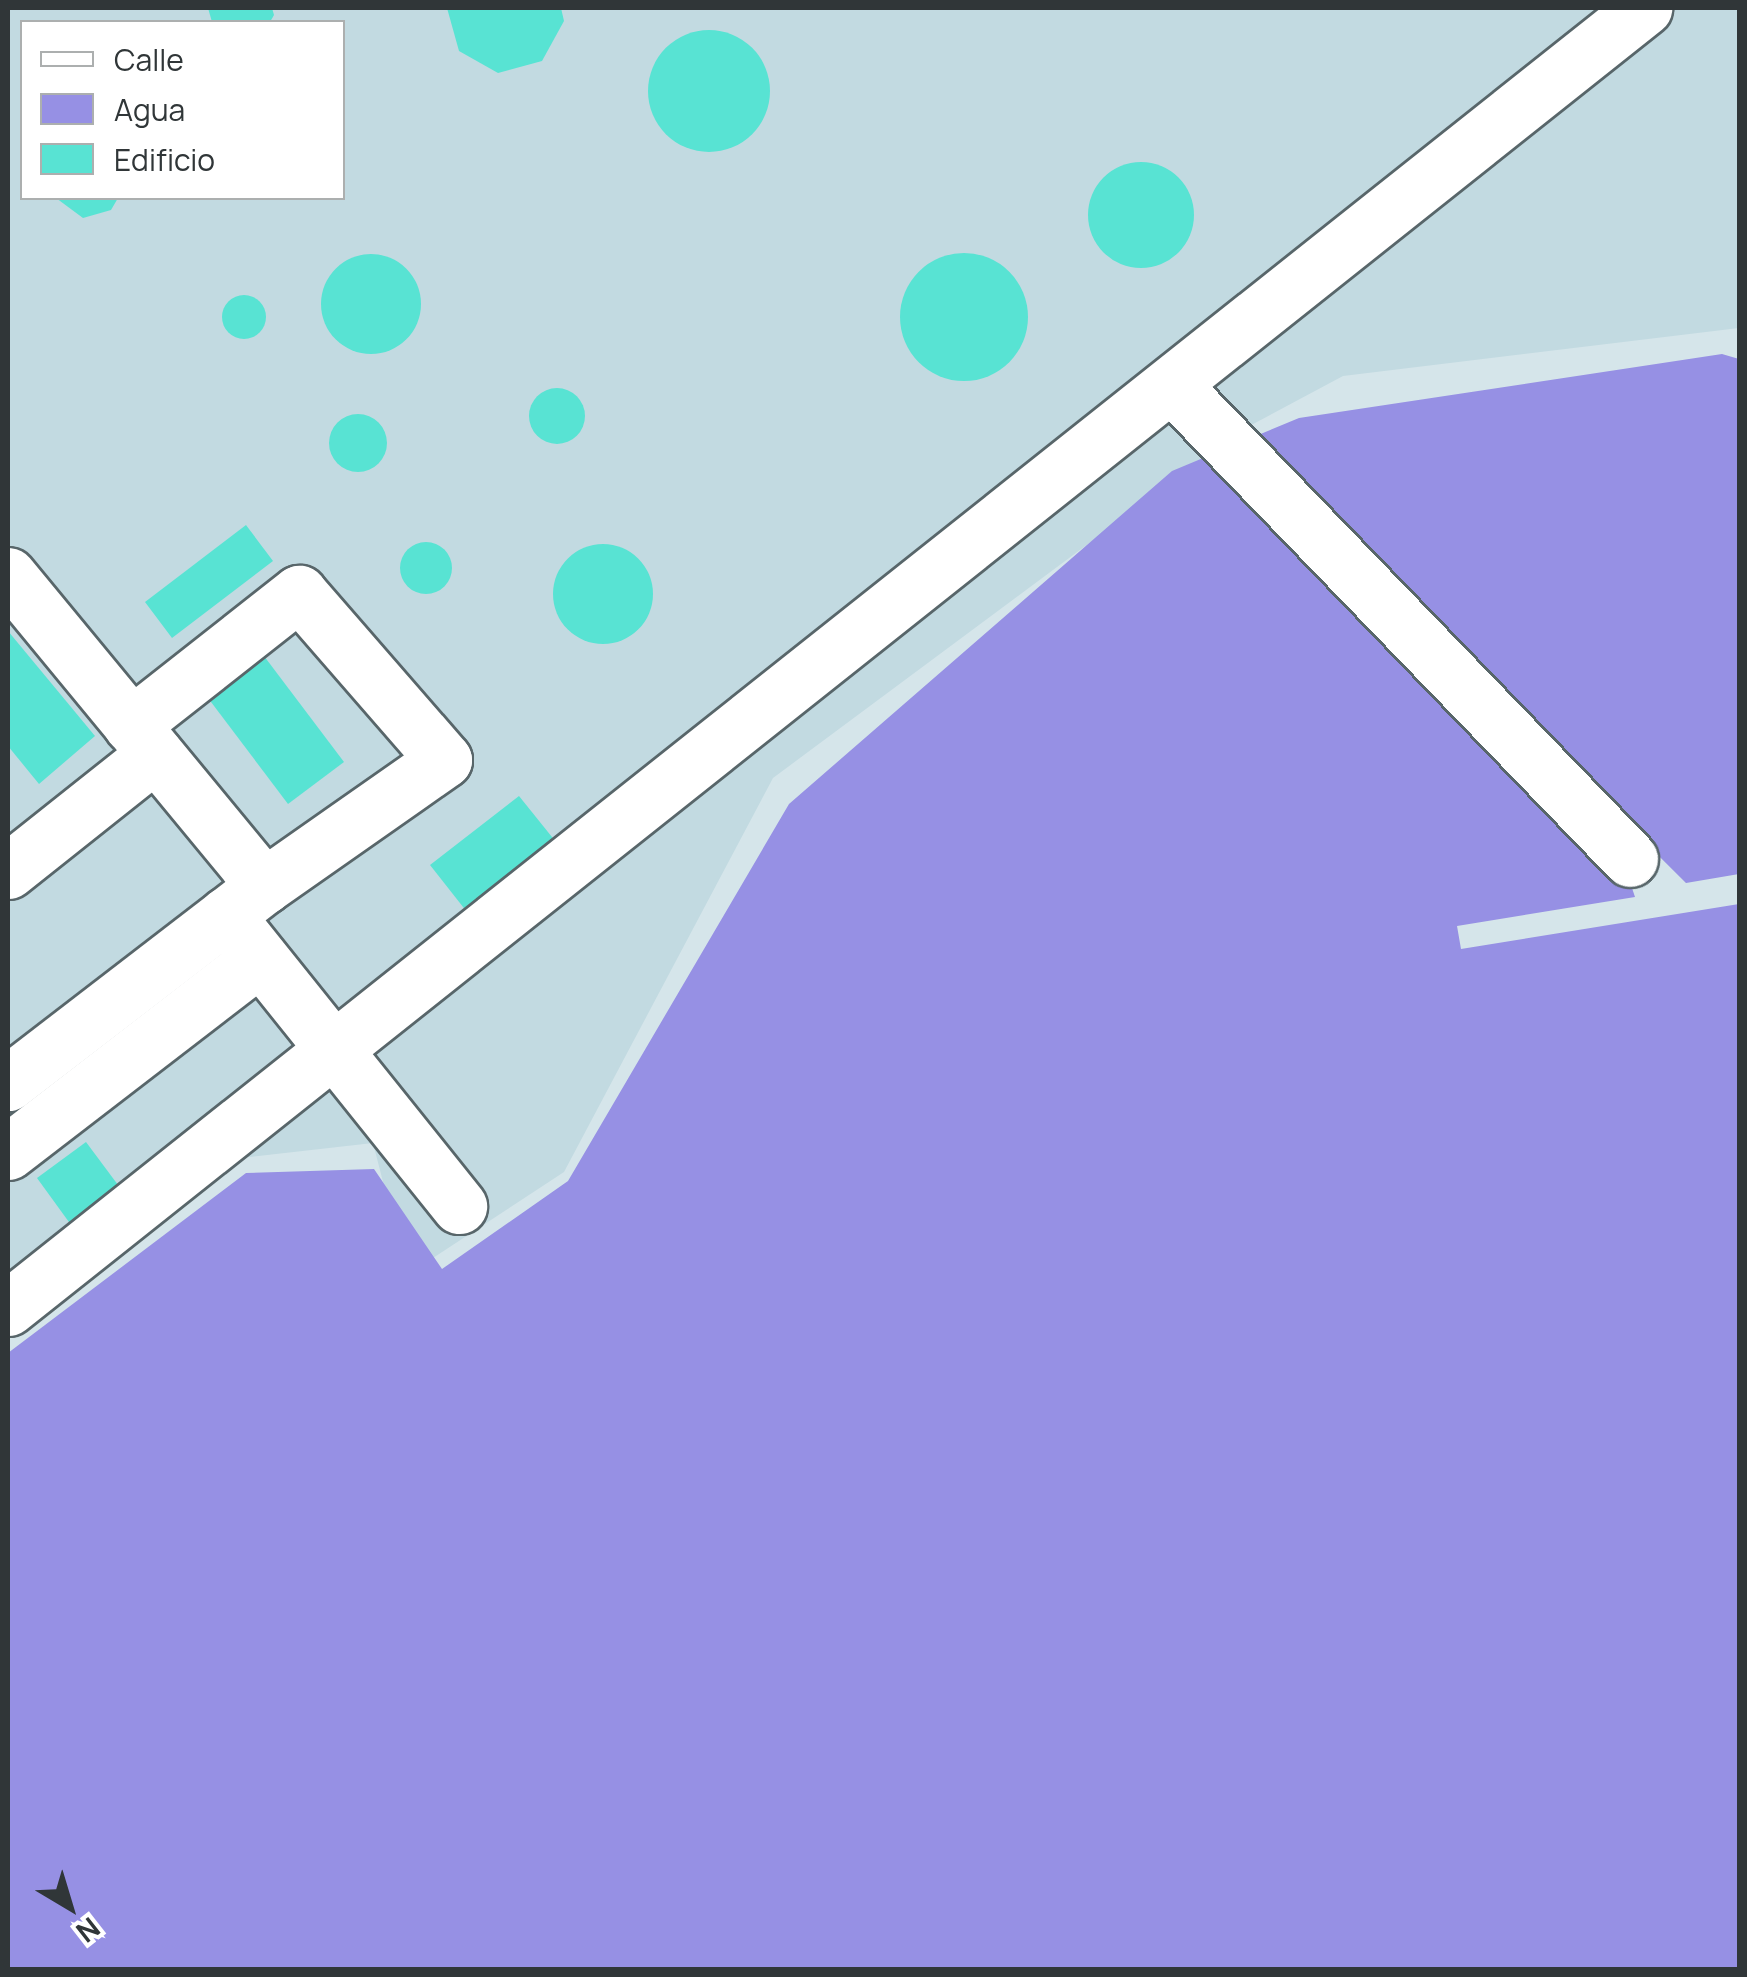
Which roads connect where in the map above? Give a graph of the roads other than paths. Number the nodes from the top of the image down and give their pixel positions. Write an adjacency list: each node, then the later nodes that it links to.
1 (1644, 8): 2 (lane)
2 (1172, 385): 5 (lane); 9 (lane)
3 (8, 575): 4 (lane)
4 (143, 739): 6 (lane); 7 (lane); 7 (lane)
5 (1630, 859)
6 (8, 871)
7 (245, 901): 8 (lane); 10 (lane)
8 (260, 958): 9 (lane); 11 (lane)
9 (336, 1052): 12 (lane); 13 (lane)
10 (8, 1083)
11 (8, 1152)
12 (459, 1206)
13 (8, 1308)

